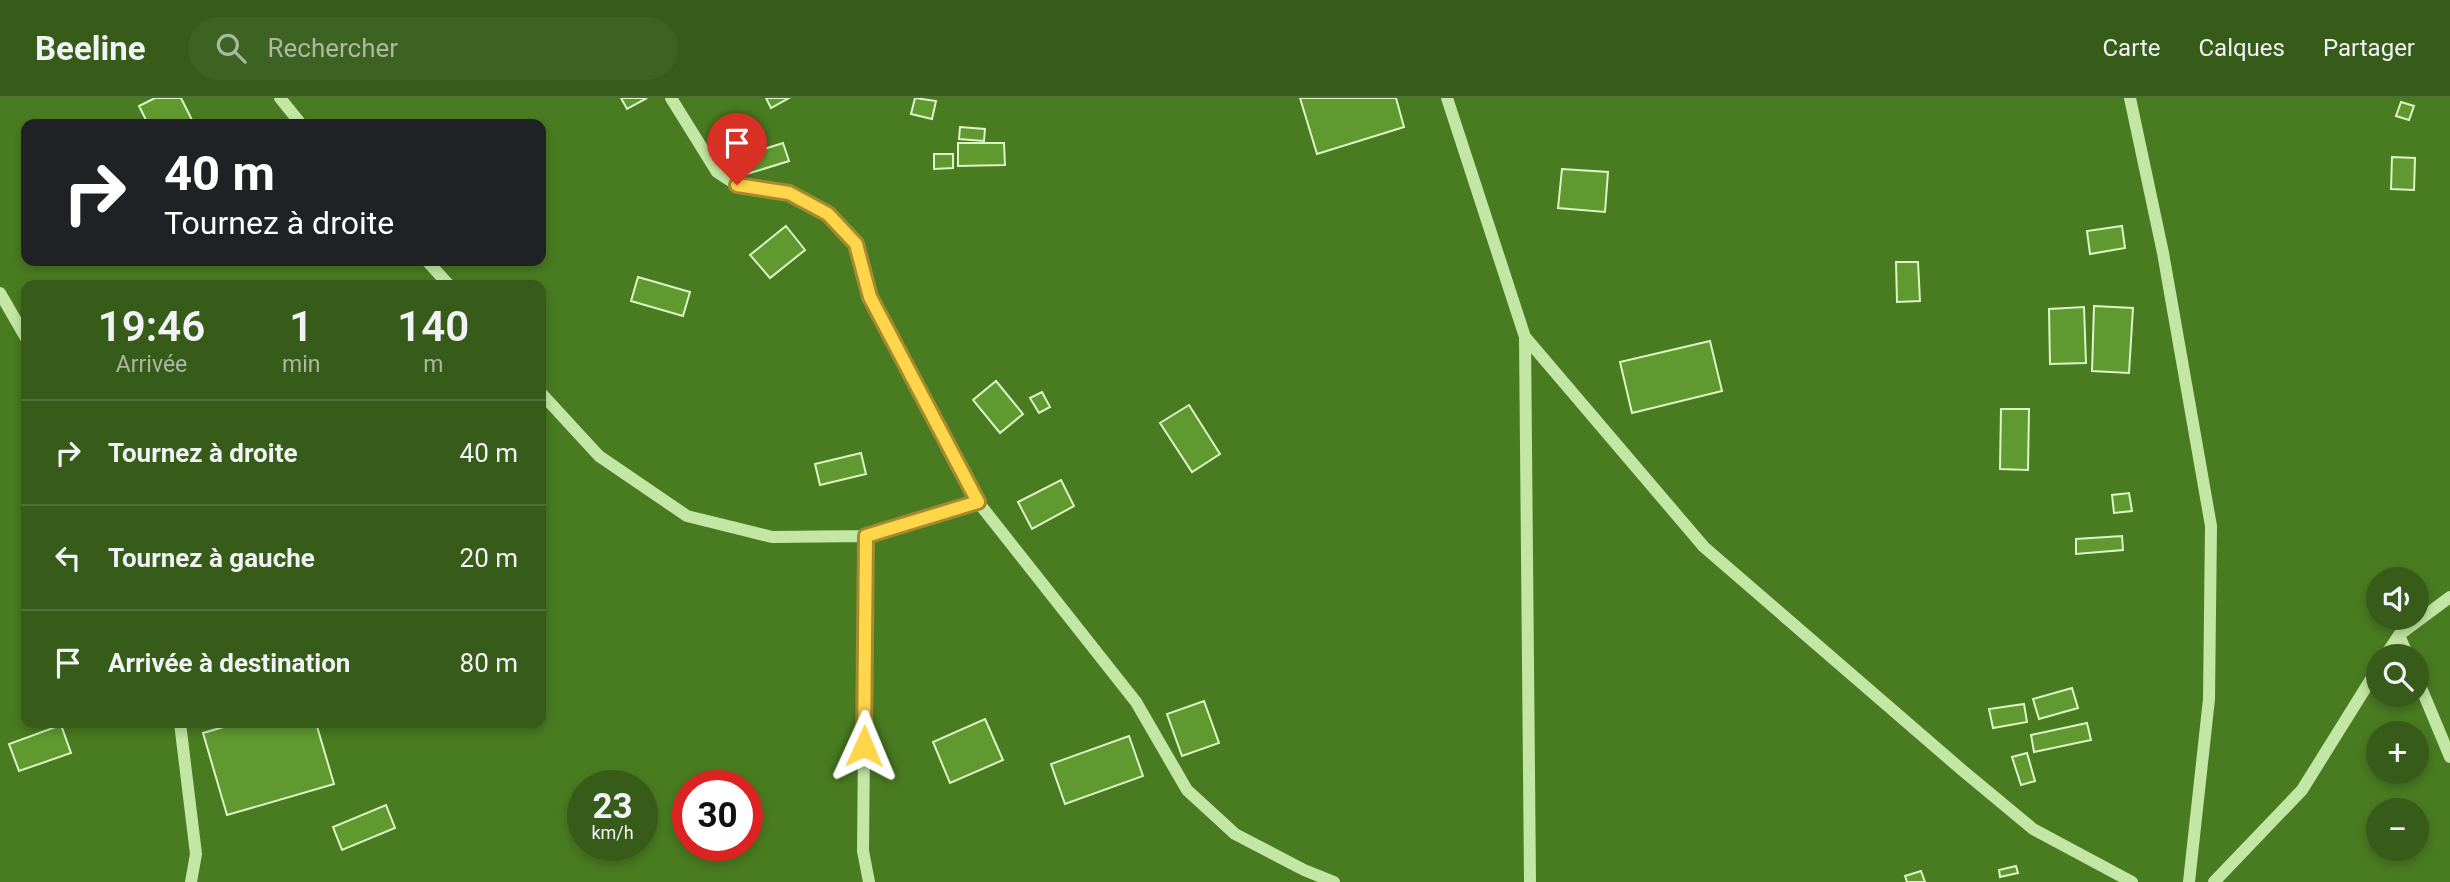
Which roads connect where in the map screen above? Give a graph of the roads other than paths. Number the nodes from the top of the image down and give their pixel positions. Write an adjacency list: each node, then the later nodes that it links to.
1 (281, 98): 5 (street)
2 (671, 98): 12 (street)
3 (1447, 98): 10 (street)
4 (2130, 98): 27 (street)
5 (297, 119)
6 (432, 266): 7 (street)
7 (444, 280)
8 (0, 293): 9 (street)
9 (21, 329)
10 (1525, 337): 25 (street); 26 (street)
11 (546, 398): 13 (street)
12 (978, 502): 13 (street); 24 (street)
13 (866, 536): 23 (street)
14 (2450, 597): 15 (street)
15 (2399, 635): 16 (street); 17 (street)
16 (2393, 644)
17 (2403, 644)
18 (2366, 687): 28 (street)
19 (2429, 707): 21 (street)
20 (181, 728): 22 (street)
21 (2450, 757)
22 (191, 882)
23 (869, 882)
24 (1334, 882)
25 (1530, 882)
26 (2132, 882)
27 (2189, 882)
28 (2214, 882)

